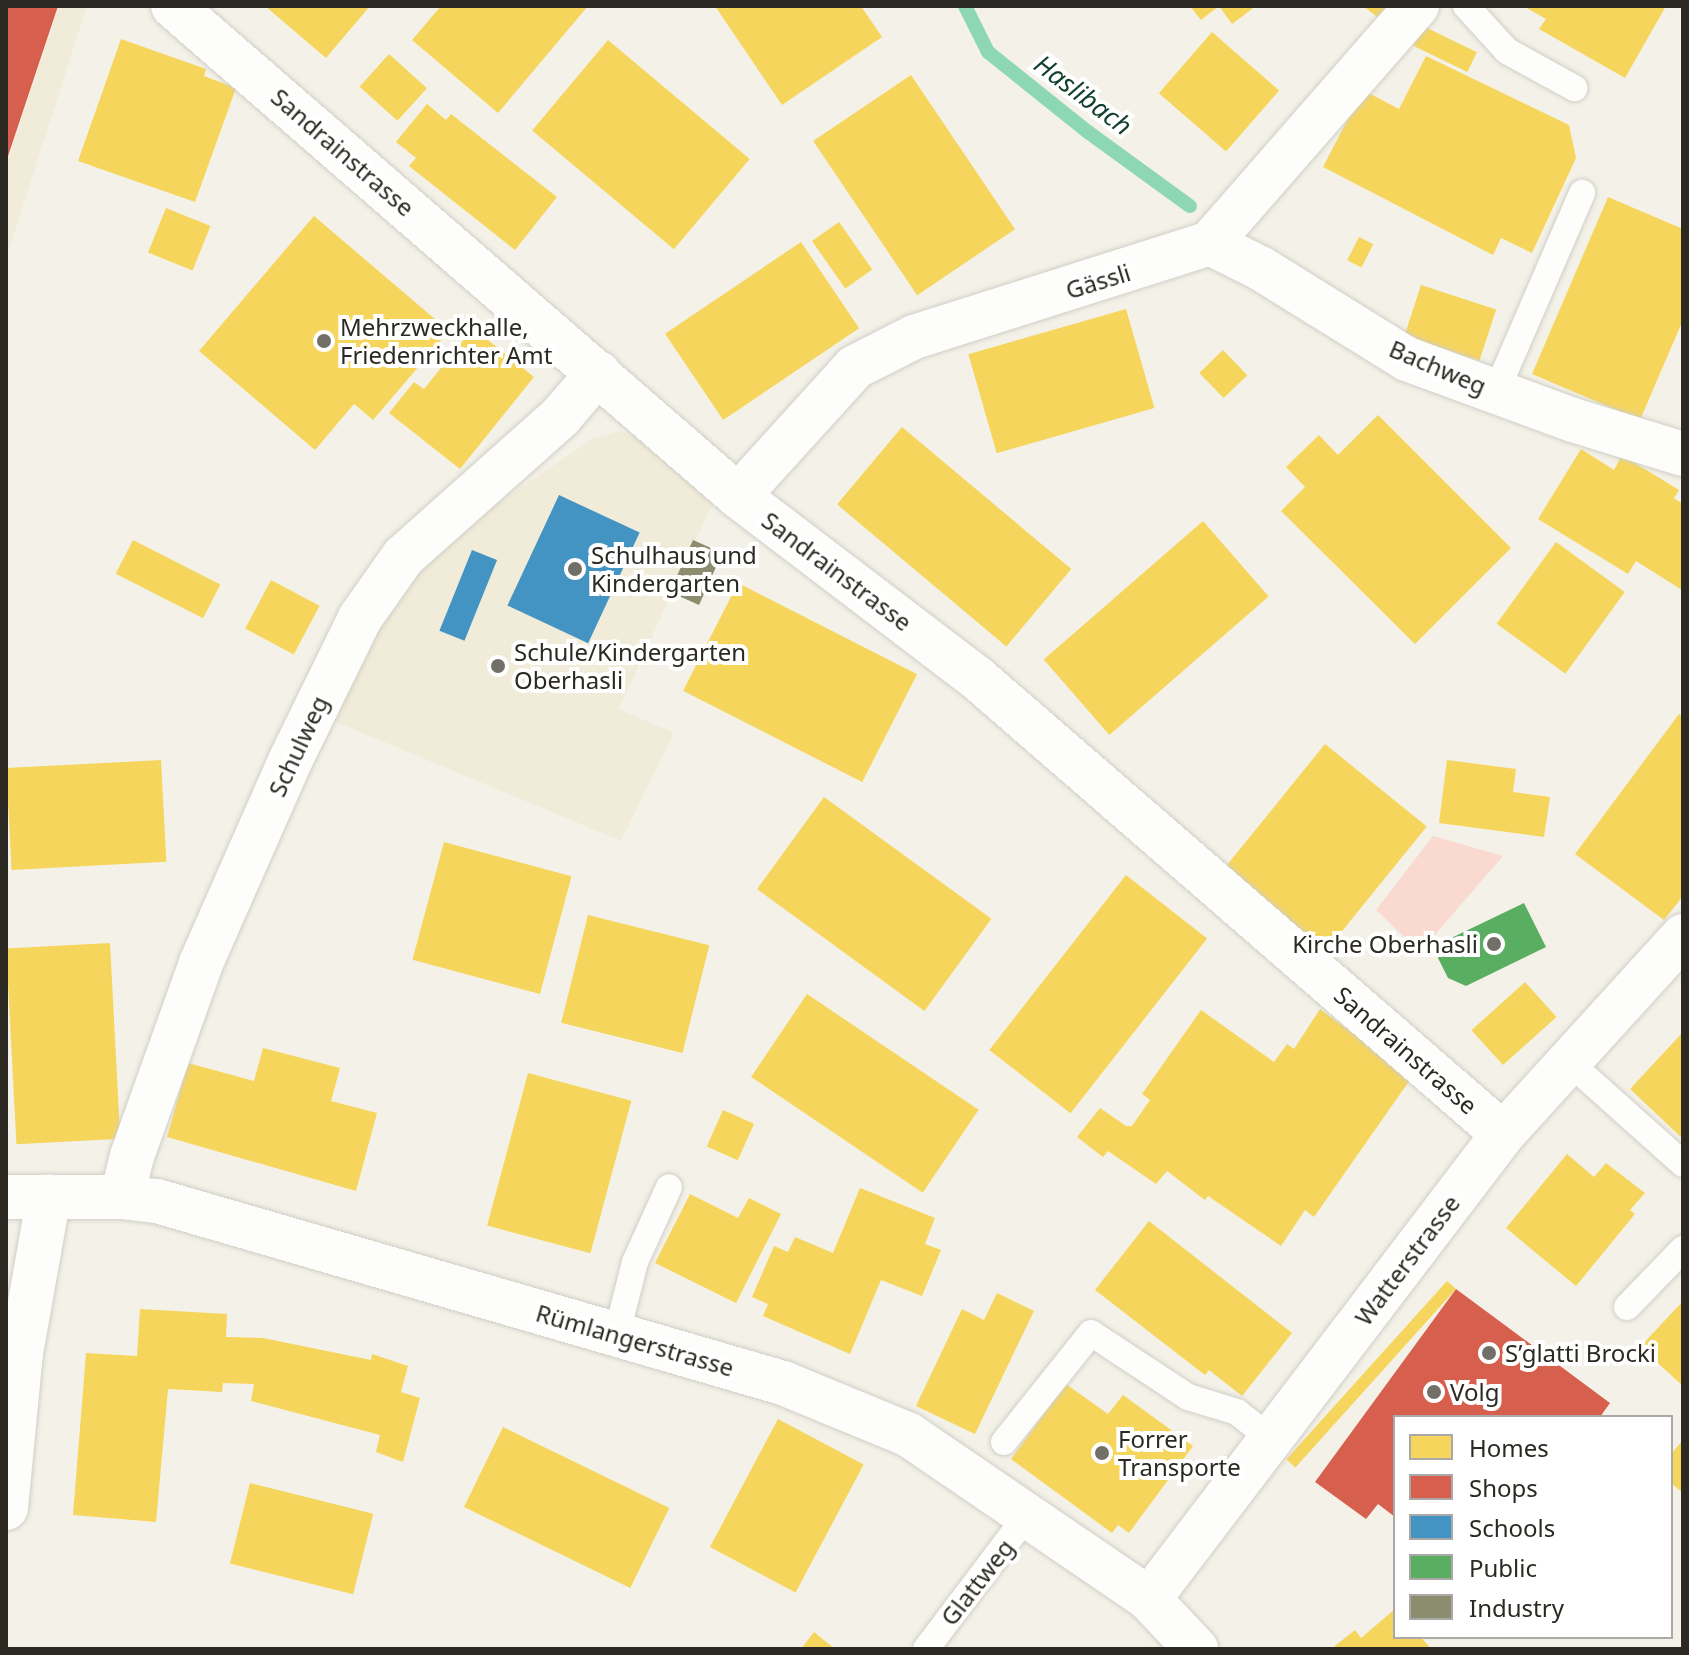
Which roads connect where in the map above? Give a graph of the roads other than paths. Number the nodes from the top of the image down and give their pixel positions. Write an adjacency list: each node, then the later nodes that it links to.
1 (173, 6): 7 (street, Sandrainstrasse)
2 (1417, 6): 6 (street)
3 (1466, 6): 4 (lane)
4 (1574, 88)
5 (1582, 193): 8 (lane)
6 (1210, 243): 8 (street, Bachweg); 10 (street, Gässli)
7 (598, 373): 10 (street, Sandrainstrasse); 18 (street, Schulweg)
8 (1496, 392): 9 (street, Bachweg)
9 (1683, 454)
10 (738, 496): 13 (street, Sandrainstrasse)
11 (1683, 936): 12 (street, Watterstrasse)
12 (1569, 1062): 13 (street, Watterstrasse); 14 (lane)
13 (1503, 1134): 22 (street, Watterstrasse)
14 (1683, 1164)
15 (669, 1187): 21 (lane)
16 (49, 1196): 17 (street, Rümlangerstrasse); 18 (street, Rümlangerstrasse); 24 (street)
17 (6, 1197)
18 (122, 1197): 21 (street, Rümlangerstrasse)
19 (1683, 1249): 20 (lane)
20 (1627, 1307)
21 (616, 1337): 25 (street, Rümlangerstrasse)
22 (1271, 1439): 23 (lane); 26 (street, Watterstrasse)
23 (1004, 1442)
24 (6, 1508)
25 (1028, 1514): 26 (street, Rümlangerstrasse); 27 (lane, Glattweg)
26 (1149, 1599): 28 (street, Rümlangerstrasse)
27 (926, 1649)
28 (1196, 1649)

